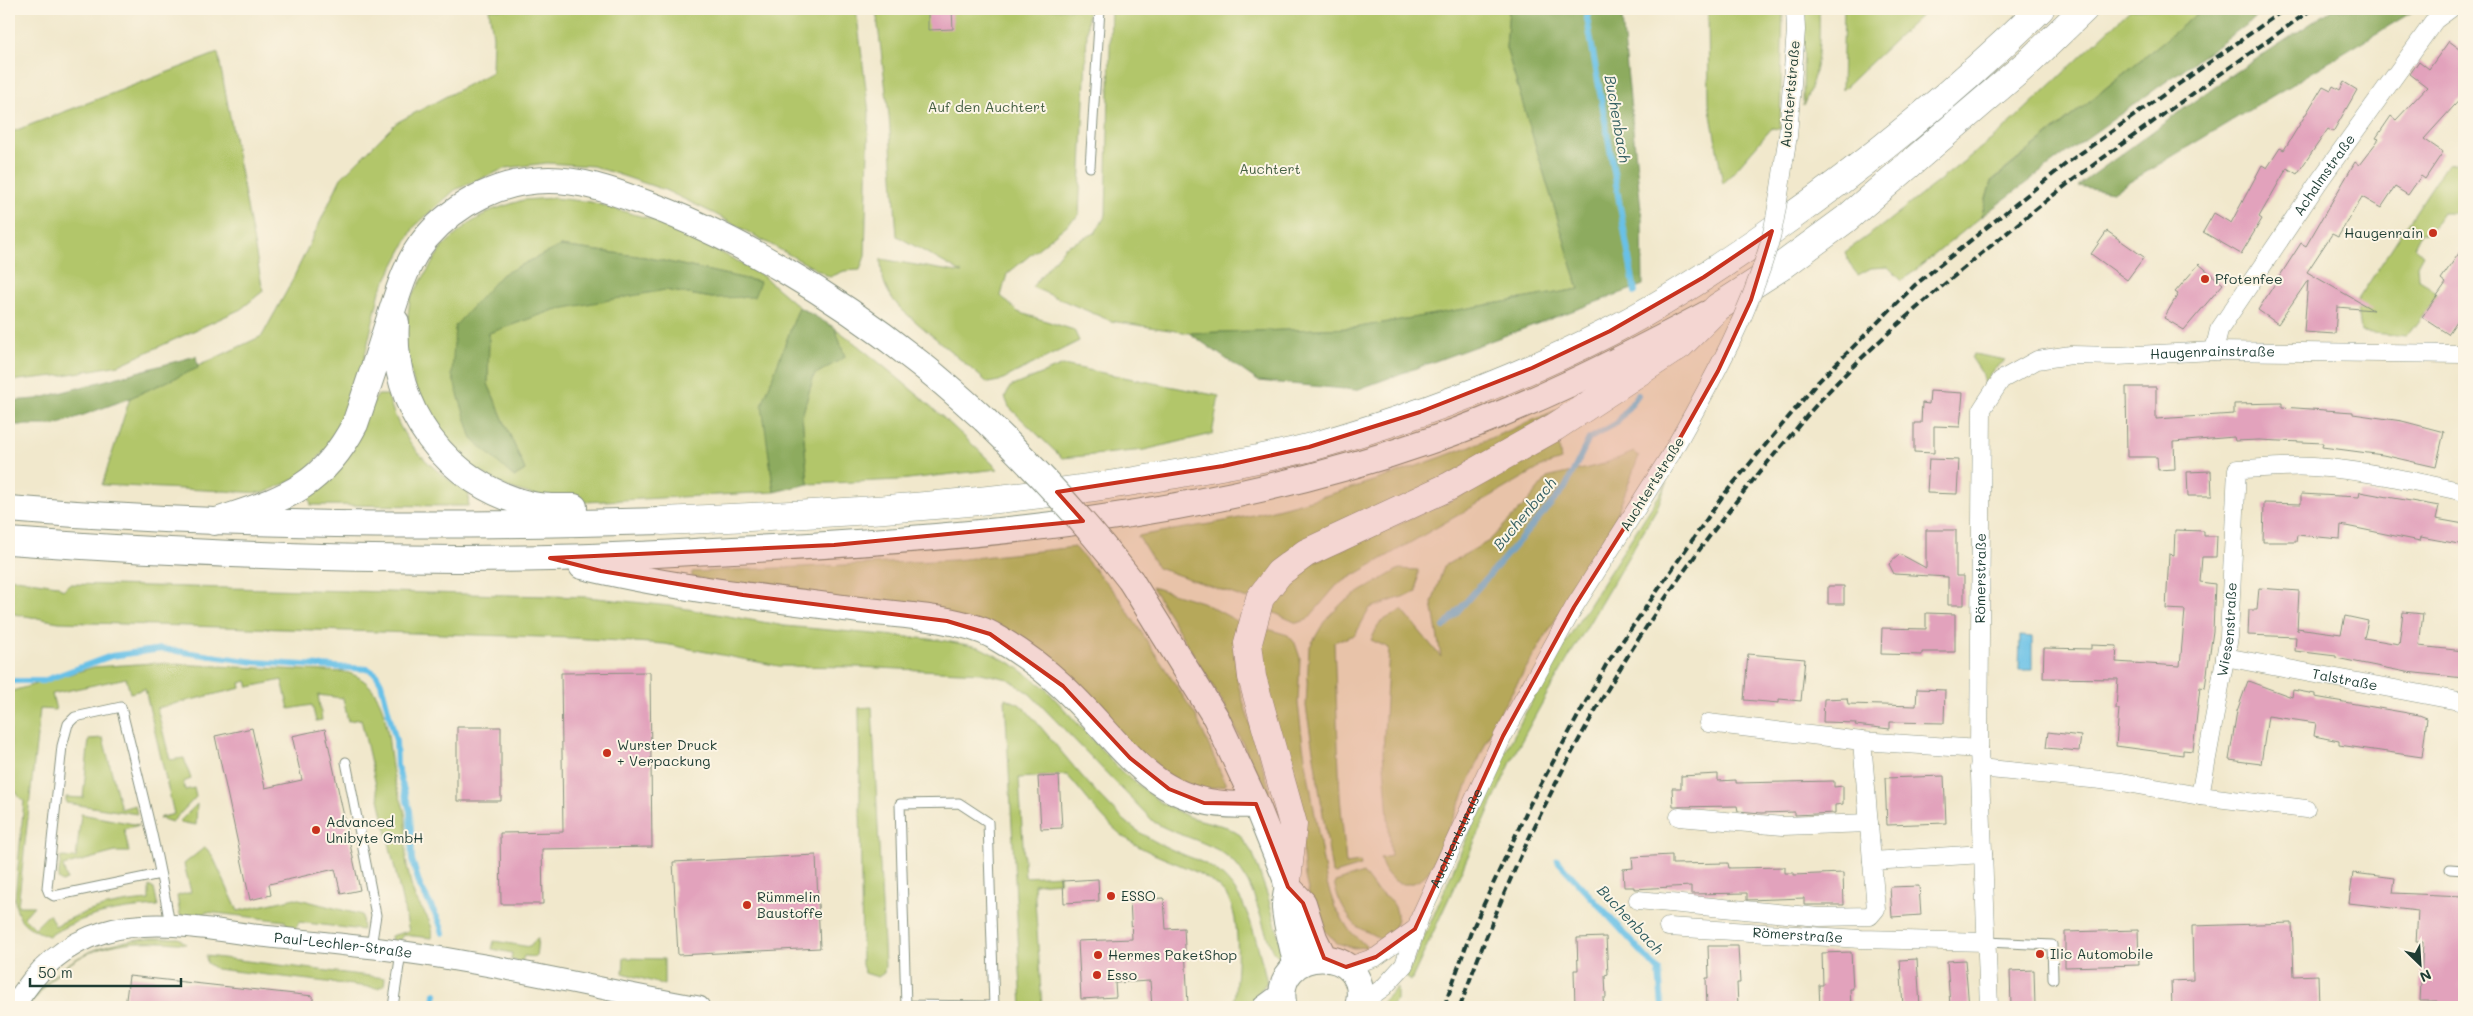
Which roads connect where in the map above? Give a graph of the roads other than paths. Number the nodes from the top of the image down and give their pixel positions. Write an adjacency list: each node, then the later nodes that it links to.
1 (1100, 9): 6 (lane)
2 (1795, 9): 39 (street, Auchtertstraße, bridge)
3 (2040, 9): 14 (highway)
4 (2084, 9): 8 (highway)
5 (2450, 9): 9 (street, Achalmstraße)
6 (1090, 167)
7 (398, 294): 14 (main road); 15 (main road); 26 (main road, bridge)
8 (1718, 307): 17 (main road); 35 (highway)
9 (2214, 351): 10 (street, Haugenrainstraße); 11 (street, Haugenrainstraße)
10 (2464, 354)
11 (1982, 408): 22 (street, Römerstraße)
12 (2464, 492): 18 (street, Wiesenstraße)
13 (9, 509): 15 (main road)
14 (662, 521): 15 (main road)
15 (214, 522)
16 (9, 541): 17 (main road)
17 (550, 558): 26 (main road)
18 (2226, 657): 19 (street, Talstraße); 25 (street, Wiesenstraße)
19 (2464, 702)
20 (1708, 723): 21 (street)
21 (1862, 741): 22 (street); 29 (street, Römerstraße)
22 (1979, 749): 24 (street, Römerstraße)
23 (346, 762): 41 (lane)
24 (1980, 768): 25 (street); 30 (street, Römerstraße)
25 (2200, 796): 27 (street)
26 (1256, 804): 35 (main road)
27 (2306, 809)
28 (1679, 817): 29 (street)
29 (1869, 823): 31 (street, Römerstraße)
30 (1983, 854): 31 (street); 40 (street, Römerstraße)
31 (1872, 861): 36 (street, Römerstraße)
32 (2450, 869): 33 (lane)
33 (2464, 870)
34 (160, 874): 34 (lane); 37 (lane)
35 (1287, 884): 43 (main road); 44 (main road)
36 (1638, 900)
37 (170, 926): 41 (street, Paul-Lechler-Straße); 49 (street, Paul-Lechler-Straße)
38 (1668, 927): 40 (street, Römerstraße)
39 (1415, 929): 43 (street, Auchtertstraße); 48 (street, Auchtertstraße)
40 (1987, 942): 45 (lane); 53 (street, Römerstraße)
41 (371, 948): 42 (street, Paul-Lechler-Straße)
42 (401, 952): 50 (lane); 51 (street, Paul-Lechler-Straße)
43 (1335, 962): 44 (main road); 48 (main road)
44 (1296, 966): 46 (main road)
45 (2053, 979)
46 (1276, 1003)
47 (906, 1006): 52 (lane); 52 (lane)
48 (1359, 1006)
49 (14, 1007)
50 (394, 1007)
51 (699, 1007)
52 (994, 1007)
53 (1989, 1007)

